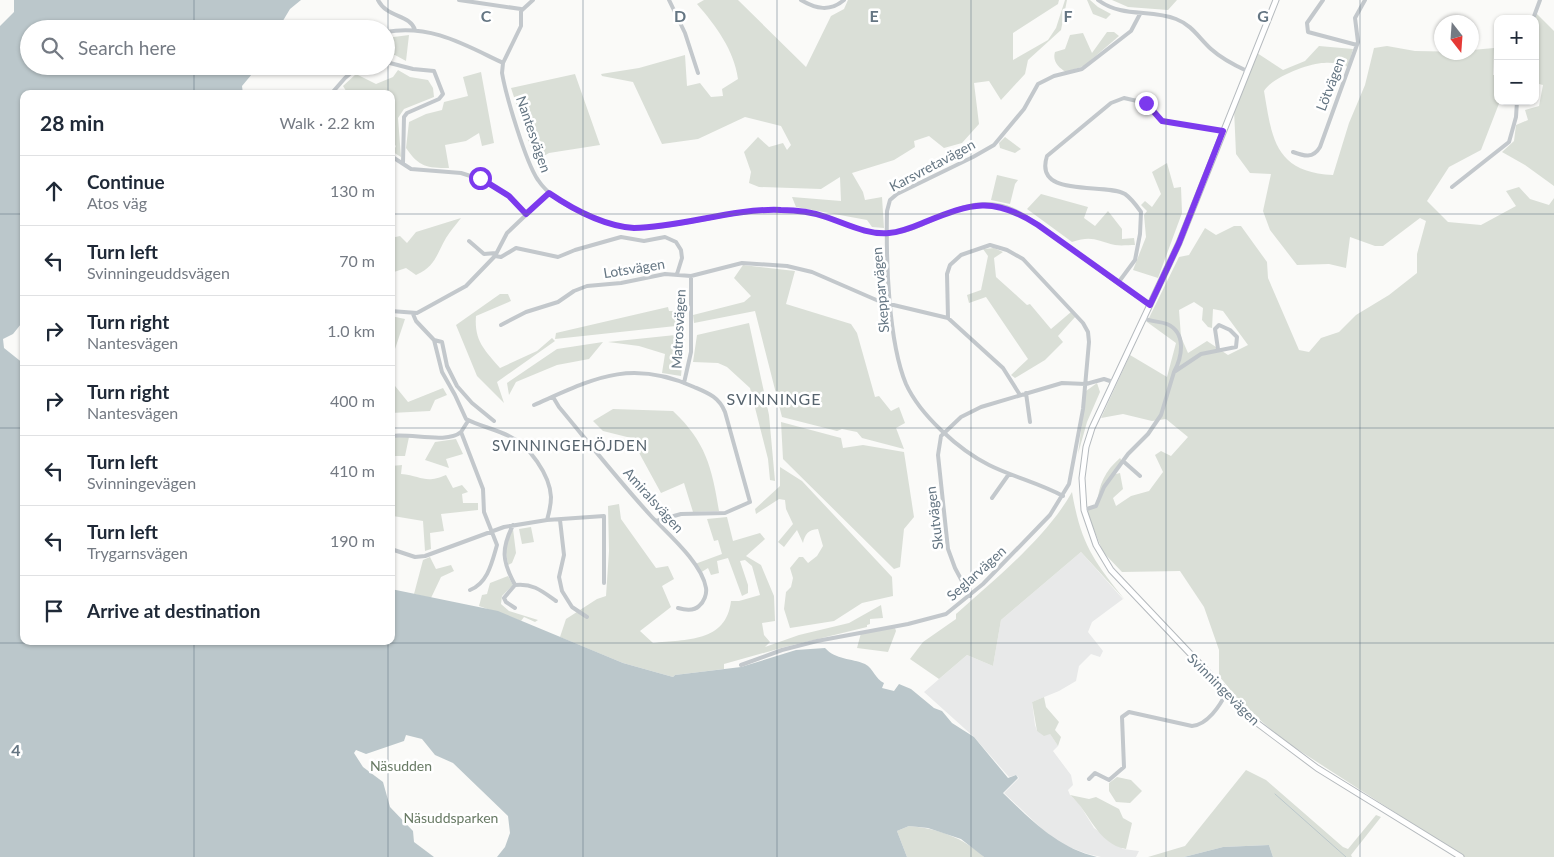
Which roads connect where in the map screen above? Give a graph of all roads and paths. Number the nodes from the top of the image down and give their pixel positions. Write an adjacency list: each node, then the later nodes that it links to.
1 (378, 0): 17 (street)
2 (459, 0): 13 (street)
3 (482, 0): 13 (street)
4 (534, 0): 14 (street)
5 (669, 0): 23 (street)
6 (802, 0): 7 (street)
7 (844, 0)
8 (1098, 0): 15 (street)
9 (1276, 0): 22 (main road, Svinningevägen)
10 (1323, 0): 19 (street)
11 (1365, 0): 19 (street, Lötvägen)
12 (1540, 0): 16 (street)
13 (486, 5): 14 (street)
14 (521, 9): 21 (street)
15 (1140, 14): 22 (street); 35 (street, Karsvretavägen)
16 (1534, 15)
17 (416, 30): 18 (street); 21 (street)
18 (395, 31)
19 (1357, 44): 28 (street, Lötvägen)
20 (395, 64): 30 (street)
21 (503, 64): 32 (street, Nantesvägen)
22 (1247, 71): 27 (main road, Svinningevägen)
23 (698, 73)
24 (348, 75): 25 (street)
25 (334, 90)
26 (1517, 105): 31 (street)
27 (1223, 131): 41 (street); 43 (main road, Svinningevägen)
28 (1293, 152)
29 (395, 158): 30 (street)
30 (403, 163): 33 (street)
31 (1452, 187)
32 (549, 193): 33 (street); 34 (street, Nantesvägen)
33 (526, 214): 38 (street)
34 (625, 227): 35 (street, Nantesvägen); 36 (street)
35 (887, 233): 41 (street, Nantesvägen); 42 (street, Skepparvägen)
36 (621, 237): 38 (street); 39 (street)
37 (469, 241): 38 (street)
38 (496, 255): 45 (street)
39 (676, 274): 40 (street, Lotsvägen); 48 (street, Lotsvägen)
40 (691, 276): 42 (street, Lotsvägen); 53 (street, Matrosvägen)
41 (1118, 283): 43 (street, Nantesvägen)
42 (890, 305): 46 (street, Lotsvägen); 63 (street, Skepparvägen)
43 (1150, 305): 47 (main road, Svinningevägen)
44 (395, 312): 45 (street)
45 (413, 314): 49 (street)
46 (948, 318): 54 (street, Seglarvägen); 56 (street)
47 (1144, 318): 51 (street); 52 (main road, Svinningevägen)
48 (501, 325)
49 (434, 340): 59 (street); 60 (street)
50 (1218, 349): 50 (street); 51 (street)
51 (1174, 372): 65 (street)
52 (1113, 382): 54 (street); 70 (main road, Svinningevägen)
53 (684, 383): 57 (street); 73 (street)
54 (1084, 384): 55 (street); 68 (street, Seglarvägen)
55 (1026, 393): 56 (street); 61 (street)
56 (1020, 395): 63 (street)
57 (553, 397): 58 (street); 73 (street, Amiralsvägen)
58 (534, 405)
59 (468, 421): 62 (street); 71 (street)
60 (494, 421)
61 (1030, 422)
62 (461, 432): 64 (street); 75 (street)
63 (943, 433): 66 (street, Skepparvägen); 80 (street, Skutvägen)
64 (395, 436)
65 (1123, 461): 67 (street); 70 (street)
66 (1010, 474): 68 (street, Skepparvägen); 69 (street)
67 (1140, 476)
68 (1063, 496): 80 (street, Seglarvägen)
69 (992, 498)
70 (1084, 510): 86 (main road, Svinningevägen)
71 (547, 520): 72 (street); 74 (street)
72 (560, 520): 77 (street); 84 (street)
73 (656, 521): 83 (street, Amiralsvägen)
74 (513, 525): 75 (street); 78 (street)
75 (492, 532): 76 (street); 79 (street)
76 (395, 550)
77 (604, 583)
78 (515, 585): 81 (street); 82 (street)
79 (470, 590)
80 (970, 596): 85 (street, Seglarvägen)
81 (556, 601)
82 (515, 608)
83 (678, 608)
84 (587, 617)
85 (741, 665)
86 (1226, 693): 87 (street); 88 (main road, Svinningevägen)
87 (1089, 779)
88 (1461, 857)

